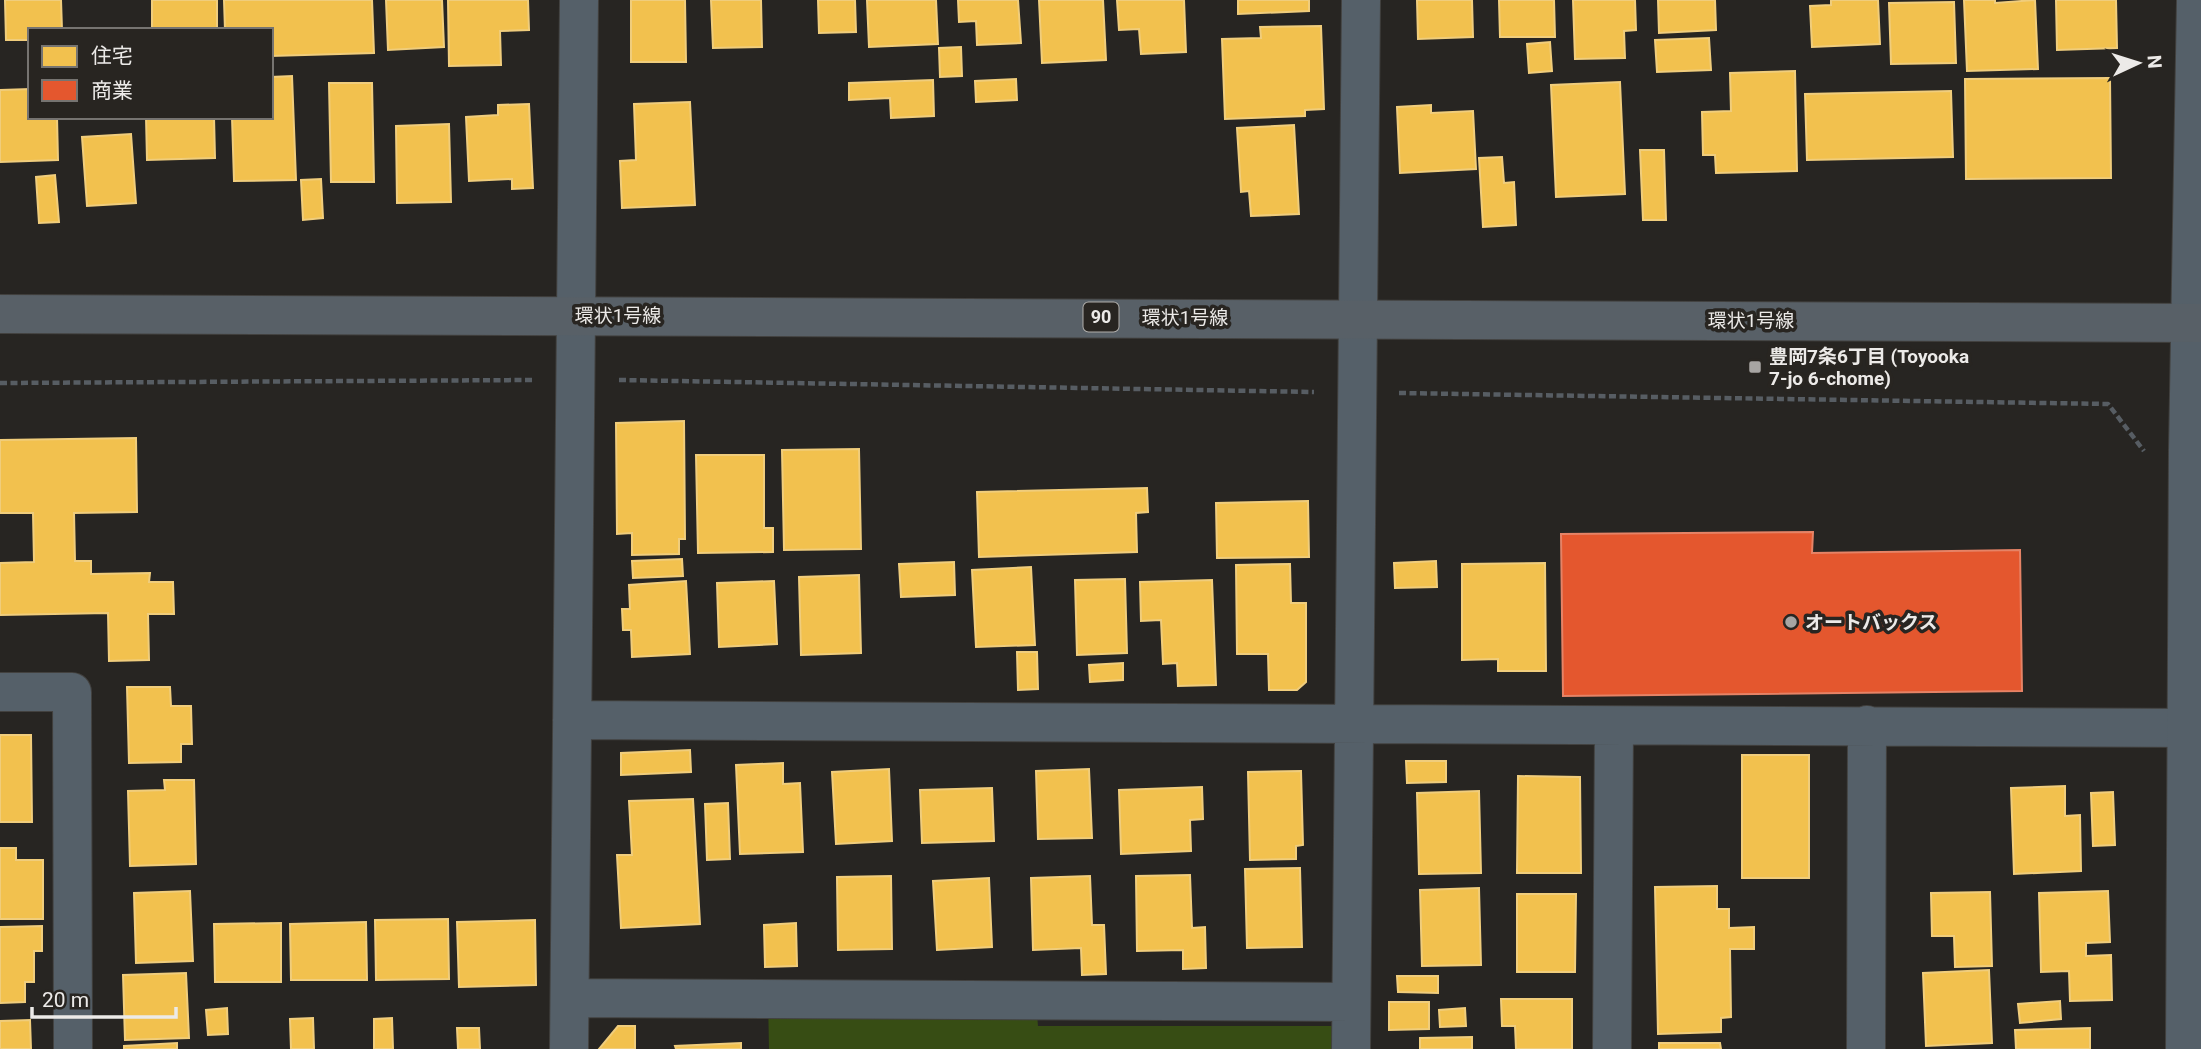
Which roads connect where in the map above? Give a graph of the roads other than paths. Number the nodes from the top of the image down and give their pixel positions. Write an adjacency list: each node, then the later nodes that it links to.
1 (579, 0): 5 (street)
2 (1361, 0): 6 (street)
3 (2196, 0): 7 (street)
4 (0, 314): 5 (main road, 環状1号線 / 90)
5 (577, 315): 6 (main road, 環状1号線 / 90); 9 (street)
6 (1359, 318): 7 (main road, 環状1号線 / 90); 10 (street)
7 (2195, 323): 13 (street)
8 (0, 692): 16 (street)
9 (572, 720): 10 (street); 14 (street)
10 (1356, 724): 12 (street); 15 (street)
11 (1867, 724): 12 (street); 13 (street); 20 (street)
12 (1614, 726): 19 (street)
13 (2194, 728): 21 (street)
14 (570, 998): 15 (street); 17 (street)
15 (1351, 1002): 18 (street)
16 (73, 1049)
17 (569, 1049)
18 (1351, 1049)
19 (1612, 1049)
20 (1866, 1049)
21 (2185, 1049)

